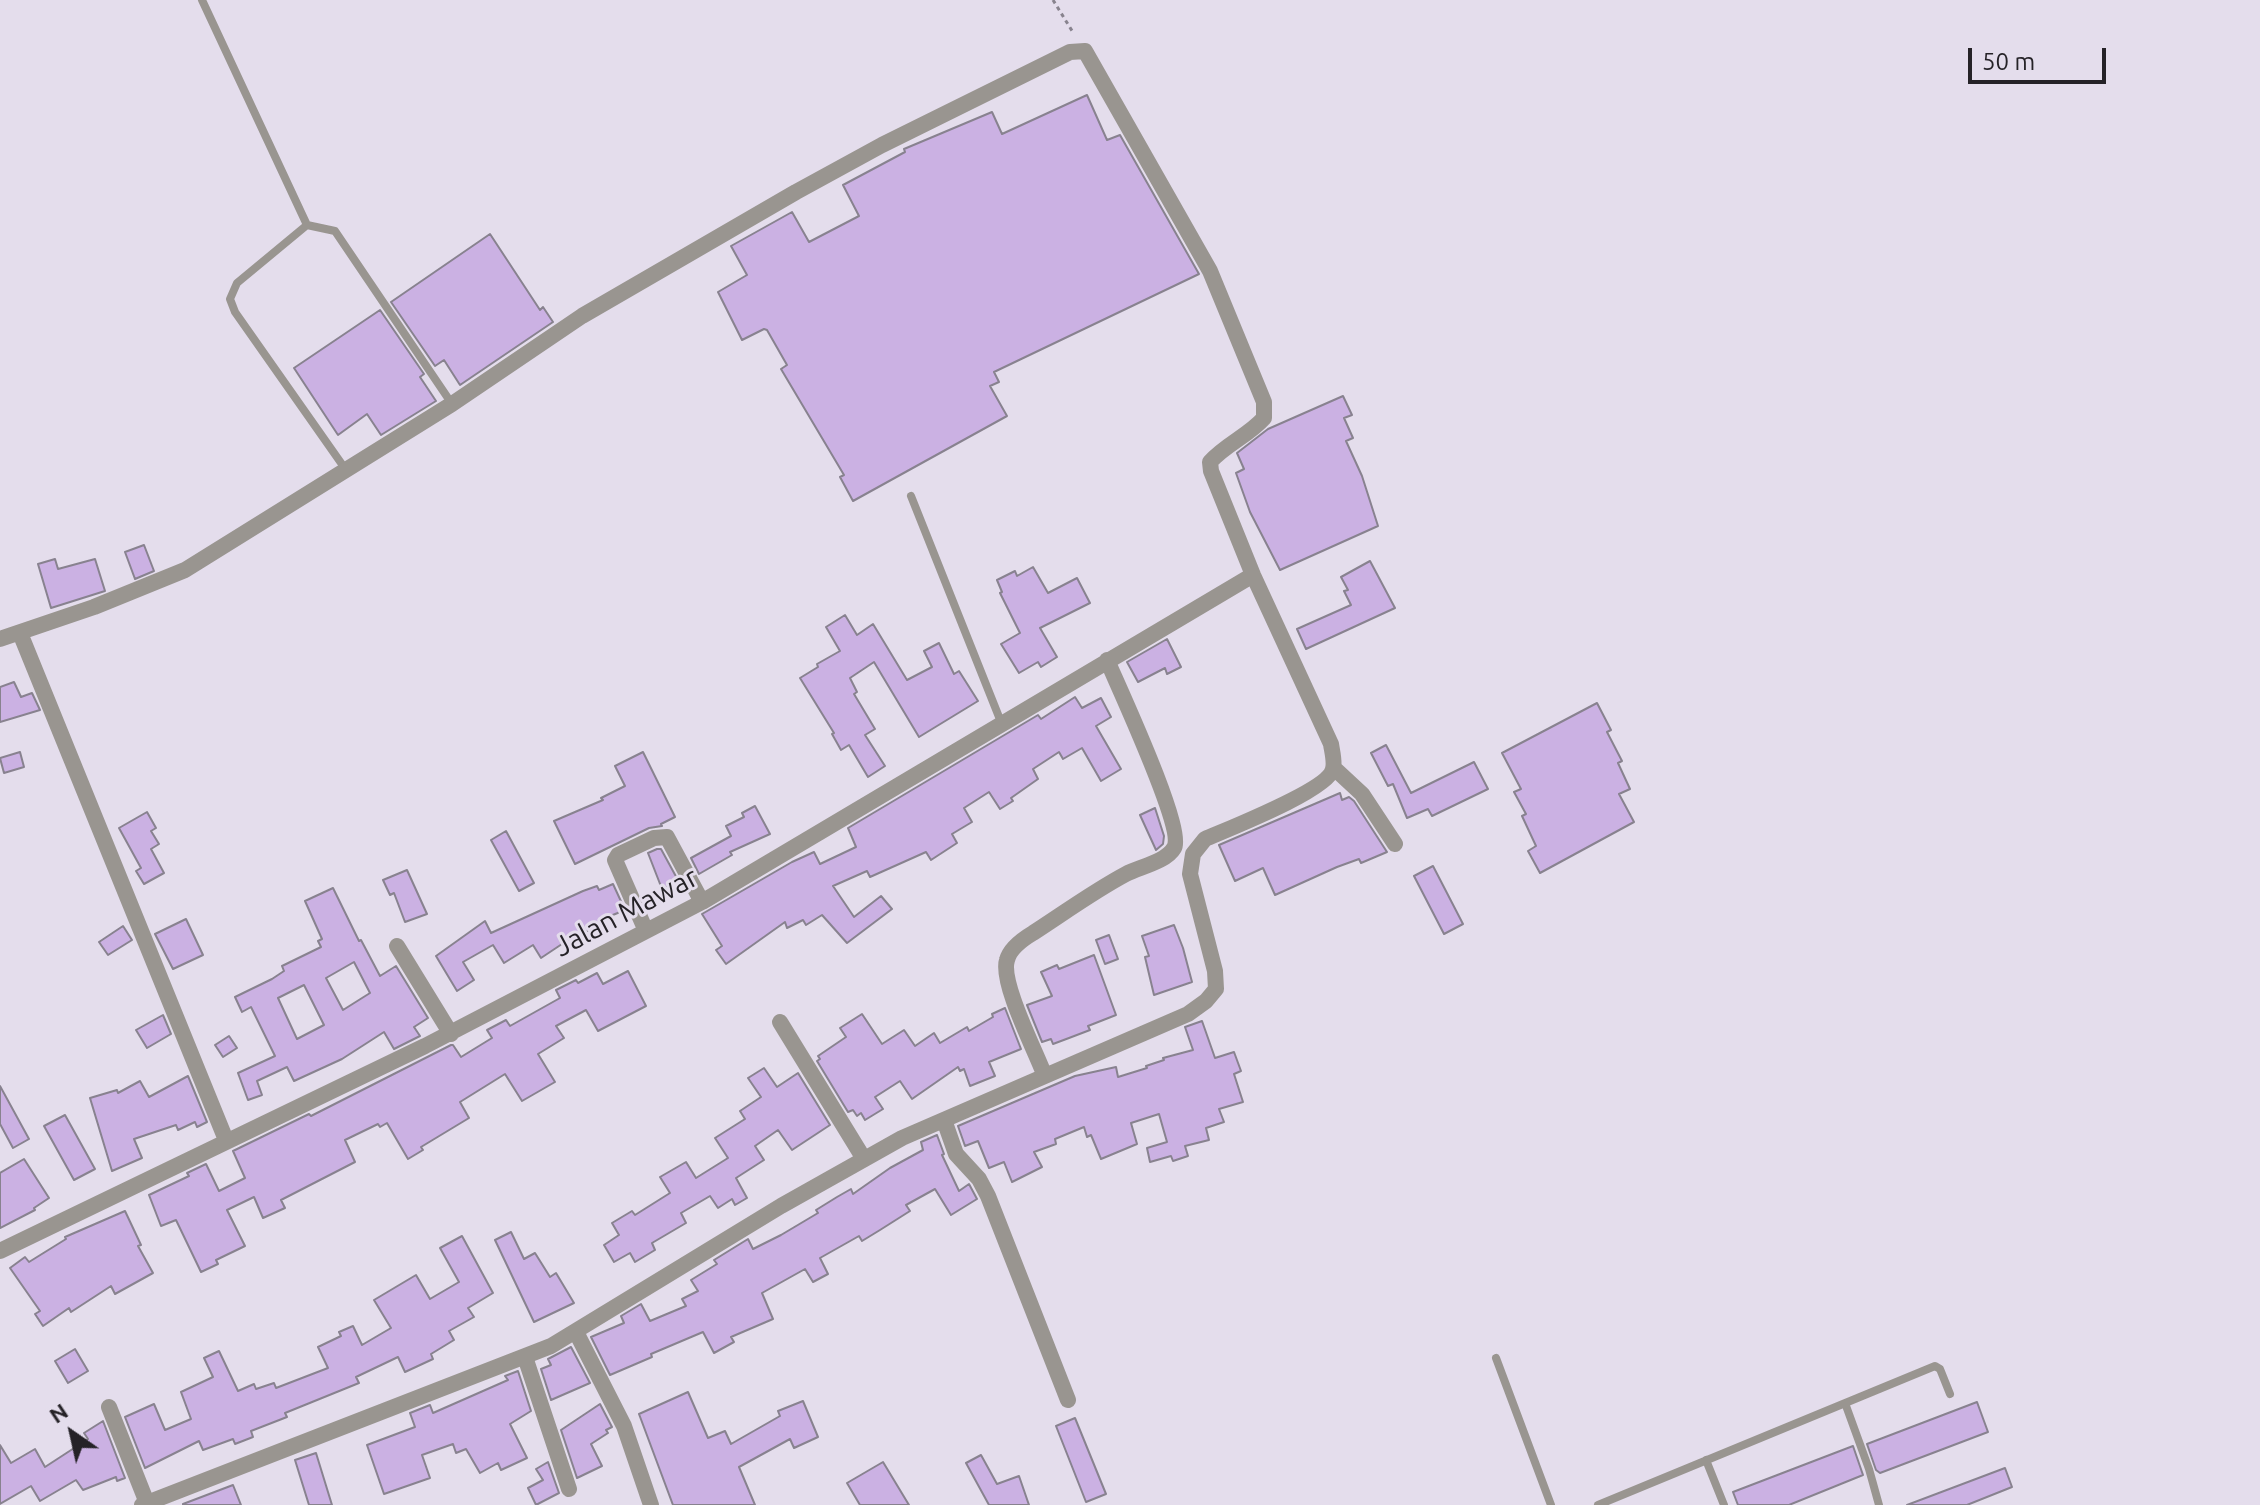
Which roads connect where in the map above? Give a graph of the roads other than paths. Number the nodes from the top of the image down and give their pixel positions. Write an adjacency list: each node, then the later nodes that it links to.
1 (202, 0): 2 (lane)
2 (307, 225): 3 (lane); 4 (lane)
3 (452, 404): 4 (street); 6 (street)
4 (347, 470): 7 (street)
5 (911, 496): 10 (lane)
6 (1253, 575): 9 (street, Jalan Mawar); 11 (street)
7 (20, 633): 8 (street); 20 (street)
8 (1, 637)
9 (1107, 660): 10 (street, Jalan Mawar); 18 (street)
10 (1001, 722): 13 (street, Jalan Mawar)
11 (1334, 768): 12 (street); 18 (street)
12 (1395, 844)
13 (702, 902): 14 (street, Jalan Mawar); 14 (street)
14 (646, 931): 17 (street, Jalan Mawar)
15 (397, 946): 17 (street)
16 (780, 1022): 21 (street)
17 (451, 1034): 20 (street, Jalan Mawar)
18 (1044, 1074): 19 (street)
19 (944, 1120): 21 (street); 27 (street)
20 (226, 1140): 22 (street, Jalan Mawar)
21 (864, 1159): 23 (street)
22 (0, 1251)
23 (576, 1332): 24 (street); 33 (street)
24 (525, 1357): 31 (street); 32 (street)
25 (1496, 1358): 34 (lane)
26 (1950, 1394): 28 (lane)
27 (1068, 1400)
28 (1845, 1403): 30 (lane); 37 (lane)
29 (109, 1407): 32 (street)
30 (1706, 1460): 35 (lane); 36 (lane)
31 (569, 1489)
32 (144, 1504)
33 (651, 1505)
34 (1551, 1505)
35 (1598, 1505)
36 (1724, 1505)
37 (1879, 1505)

